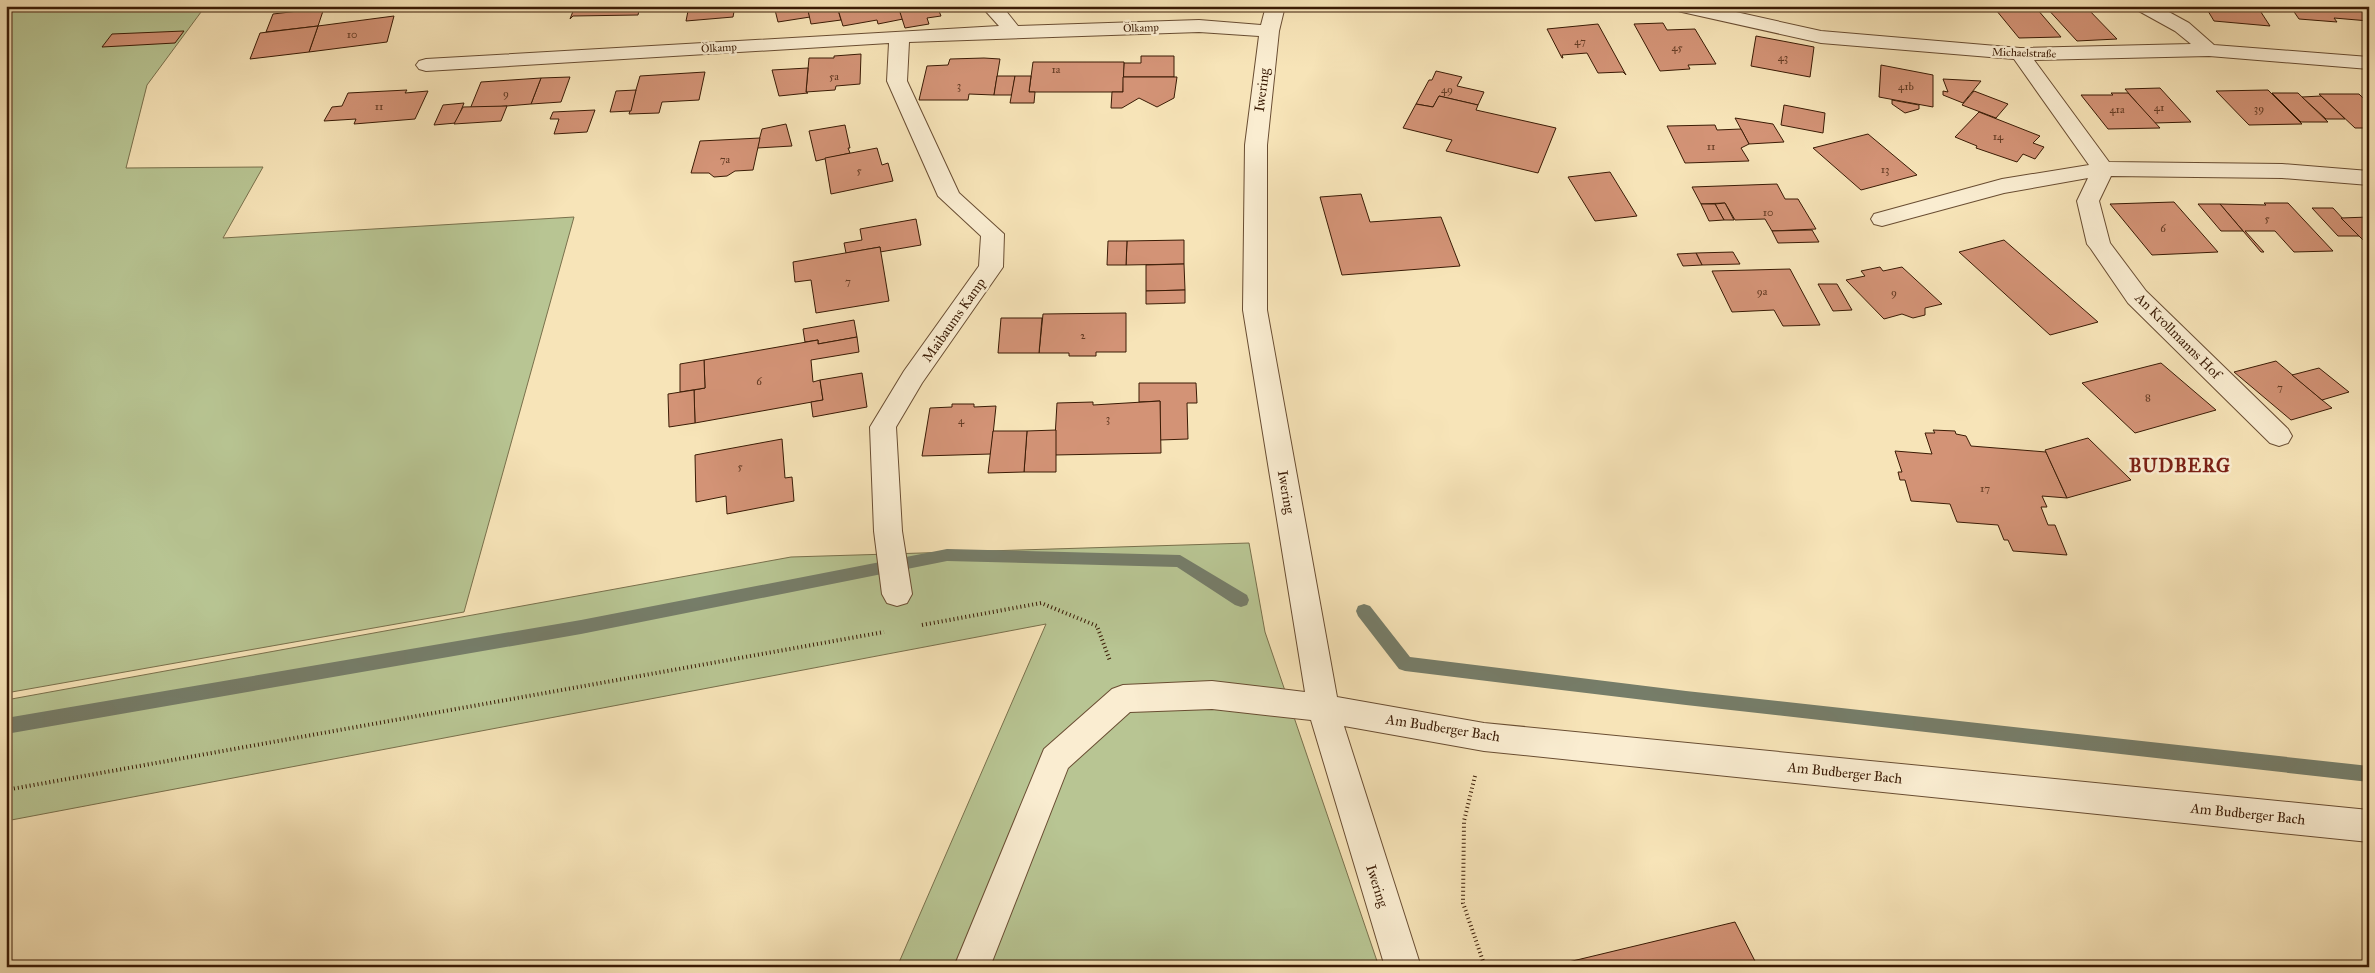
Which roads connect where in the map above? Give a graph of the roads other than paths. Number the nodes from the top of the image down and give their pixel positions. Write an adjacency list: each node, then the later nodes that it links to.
1 (990, 6): 5 (street)
2 (1276, 6): 6 (street, Iwering)
3 (1682, 6): 9 (street, Michaelstraße)
4 (2144, 6): 8 (street)
5 (1012, 31): 6 (street, Ölkamp); 7 (street, Ölkamp)
6 (1269, 31): 17 (street, Iwering)
7 (899, 37): 11 (street, Ölkamp); 16 (street, Maibaums Kamp)
8 (2209, 50): 9 (street, Michaelstraße); 10 (street, Michaelstraße)
9 (2020, 54): 12 (street)
10 (2369, 63)
11 (426, 65)
12 (2103, 169): 13 (street); 14 (street); 15 (street, An Krollmanns Hof)
13 (2369, 178)
14 (1882, 219)
15 (2279, 436)
16 (897, 594)
17 (1324, 708): 18 (street, Am Budberger Bach); 19 (street, Am Budberger Bach); 20 (street, Iwering)
18 (2369, 826)
19 (972, 967)
20 (1403, 967)

